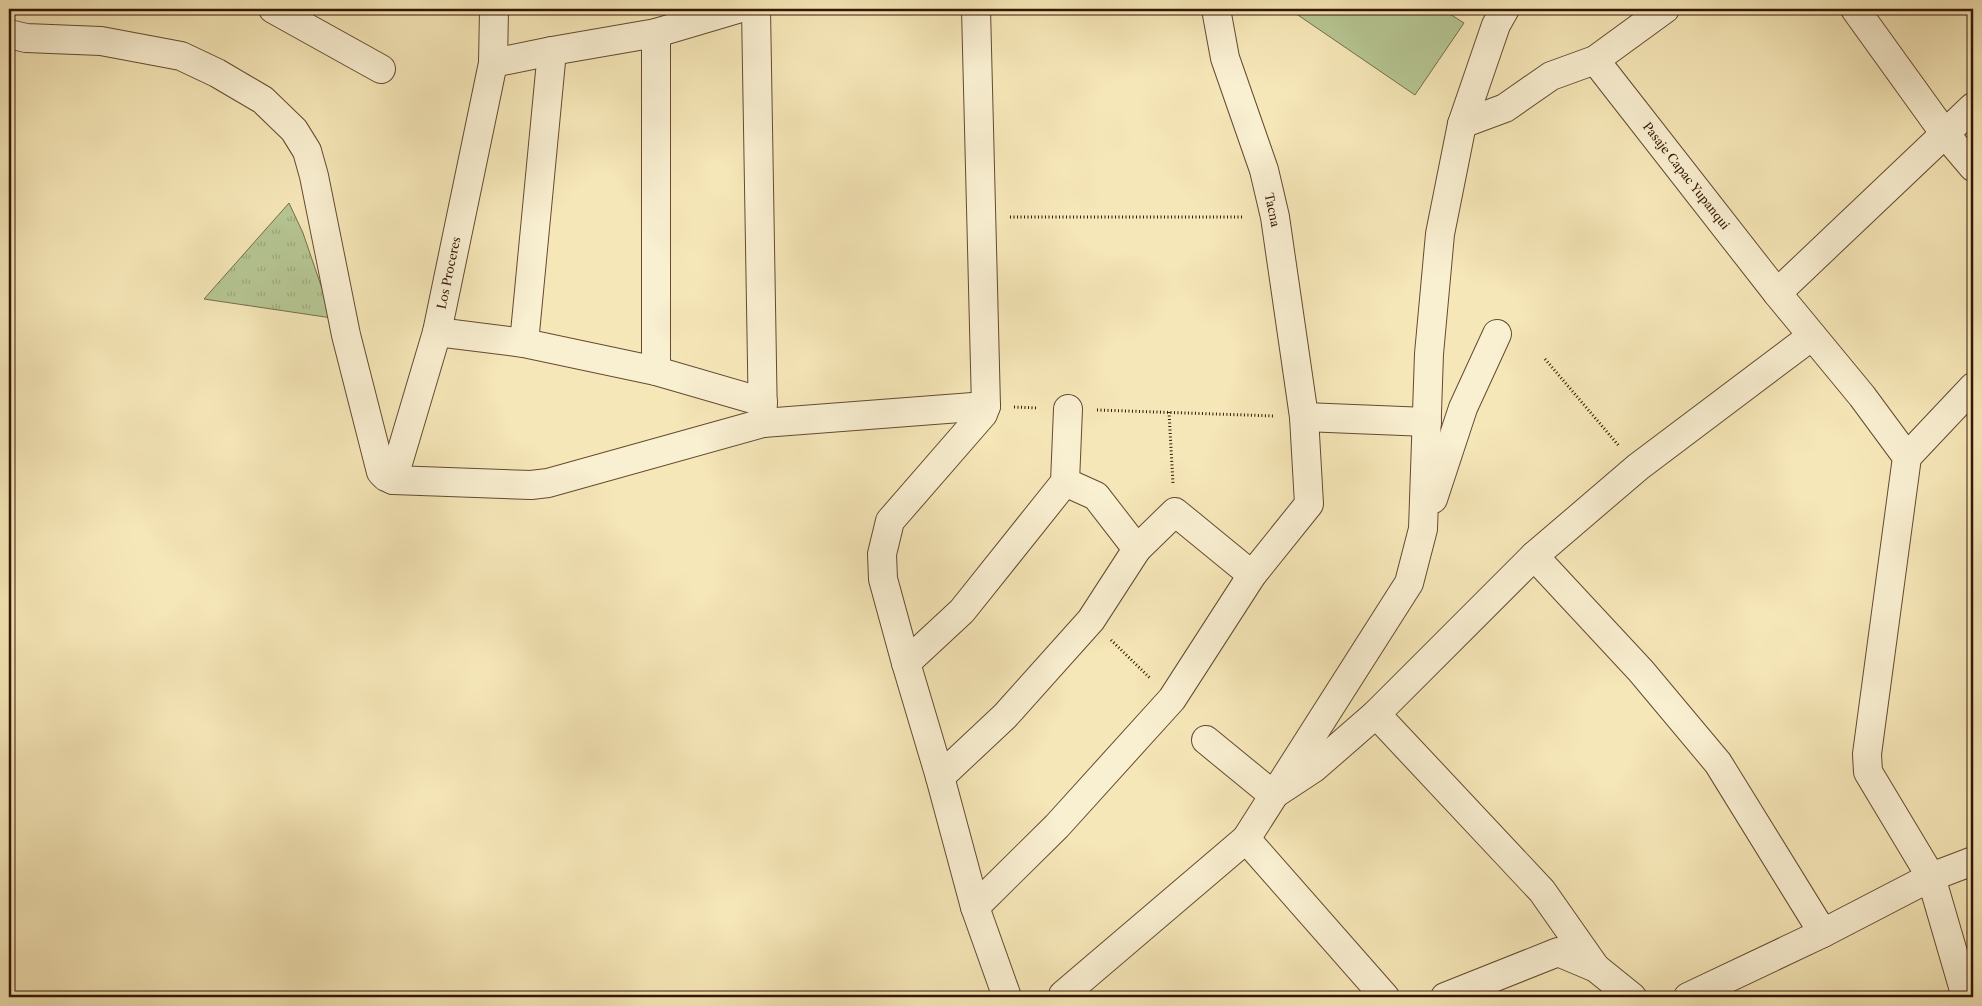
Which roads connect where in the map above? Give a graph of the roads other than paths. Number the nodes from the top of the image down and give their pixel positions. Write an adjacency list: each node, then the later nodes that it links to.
1 (273, 9): 15 (street)
2 (494, 9): 14 (street, Los Proceres)
3 (737, 9): 10 (street)
4 (756, 9): 29 (street)
5 (976, 9): 27 (street)
6 (1216, 9): 30 (street, Tacna)
7 (1505, 9): 17 (street)
8 (1665, 9): 13 (street)
9 (1855, 9): 18 (street)
10 (656, 33): 12 (street); 25 (street)
11 (9, 34): 33 (street)
12 (552, 51): 14 (street); 24 (street)
13 (1596, 60): 17 (street); 20 (street, Pasaje Capac Yupanqui)
14 (493, 63): 21 (street, Los Proceres)
15 (380, 69)
16 (1973, 107): 18 (street)
17 (1462, 124): 31 (street)
18 (1945, 134): 19 (street); 20 (street)
19 (1973, 167)
20 (1777, 293): 23 (street, Pasaje Capac Yupanqui)
21 (437, 332): 24 (street); 33 (street, Los Proceres)
22 (1497, 334): 35 (street)
23 (1812, 336): 32 (street, Pasaje Capac Yupanqui); 37 (street)
24 (524, 343): 25 (street)
25 (656, 371): 29 (street)
26 (1973, 387): 32 (street)
27 (986, 406): 29 (street); 39 (street)
28 (1068, 409): 34 (street)
29 (763, 413): 33 (street)
30 (1304, 417): 31 (street); 38 (street, Tacna)
31 (1427, 422): 35 (street)
32 (1907, 457): 46 (street)
33 (393, 480)
34 (1065, 482): 36 (street); 39 (street)
35 (1423, 529): 43 (street)
36 (1137, 549): 38 (street); 42 (street)
37 (1534, 556): 40 (street); 48 (street)
38 (1252, 575): 47 (street, Tacna)
39 (906, 664): 42 (street)
40 (1376, 714): 43 (street); 49 (street)
41 (1206, 740): 43 (street)
42 (940, 777): 47 (street)
43 (1273, 795): 44 (street)
44 (1246, 839): 51 (street); 52 (street)
45 (1973, 861): 46 (street)
46 (1931, 877): 48 (street); 56 (street)
47 (975, 906): 50 (street)
48 (1823, 933): 55 (street)
49 (1596, 968): 53 (street); 54 (street)
50 (1007, 997)
51 (1064, 997)
52 (1385, 997)
53 (1445, 997)
54 (1632, 997)
55 (1688, 997)
56 (1966, 997)

